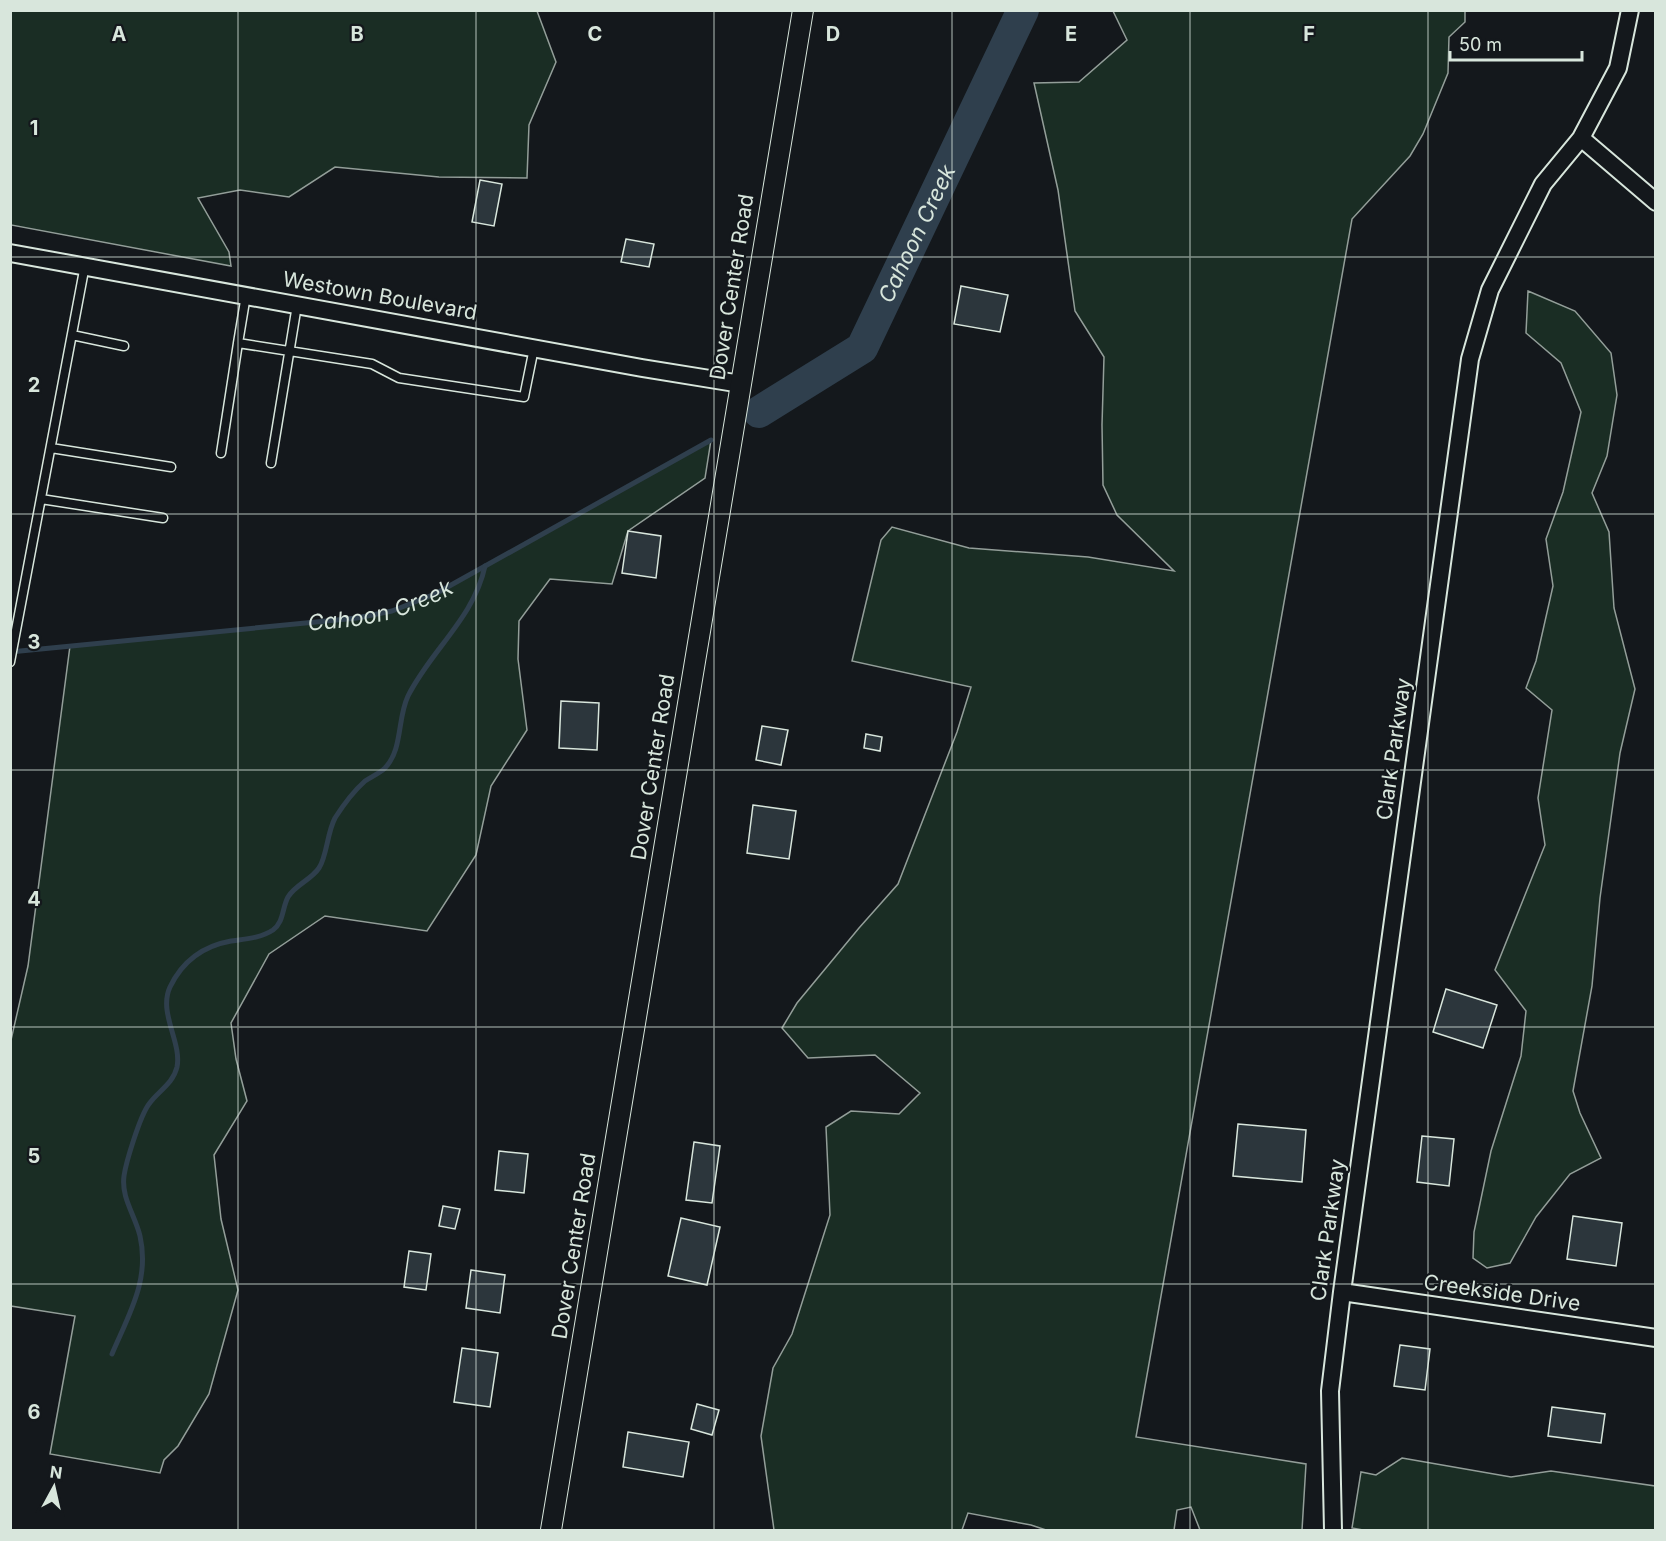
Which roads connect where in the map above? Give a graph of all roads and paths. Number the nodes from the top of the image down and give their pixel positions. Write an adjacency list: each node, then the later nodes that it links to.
1 (803, 10): 14 (street, Dover Center Road)
2 (1630, 10): 3 (street, Clark Parkway)
3 (1581, 138): 4 (street); 23 (street, Clark Parkway)
4 (1656, 202)
5 (10, 253): 6 (street, Westown Boulevard)
6 (85, 265): 7 (street, Westown Boulevard); 9 (lane)
7 (246, 295): 8 (street, Westown Boulevard); 10 (lane)
8 (297, 304): 12 (street, Westown Boulevard); 13 (lane)
9 (72, 334): 11 (lane); 15 (lane)
10 (238, 343): 13 (lane); 16 (lane)
11 (124, 346)
12 (534, 348): 13 (lane); 14 (street, Westown Boulevard)
13 (288, 351): 17 (lane)
14 (741, 384): 25 (street, Dover Center Road)
15 (51, 448): 18 (lane); 19 (lane)
16 (221, 453)
17 (271, 463)
18 (171, 467)
19 (41, 499): 20 (lane); 21 (lane)
20 (163, 518)
21 (15, 618): 22 (lane)
22 (11, 662)
23 (1342, 1292): 24 (street, Creekside Drive); 26 (street, Clark Parkway)
24 (1656, 1338)
25 (551, 1530)
26 (1333, 1530)

